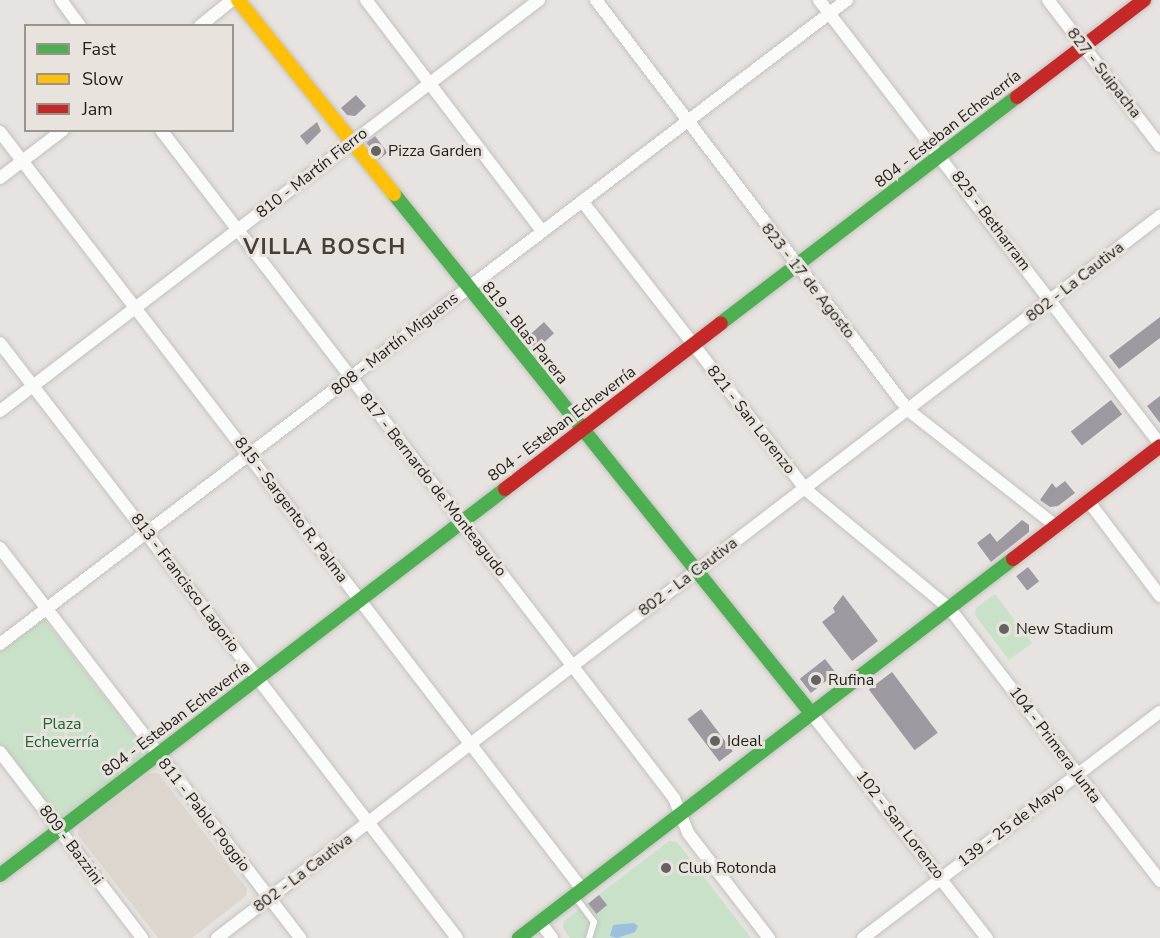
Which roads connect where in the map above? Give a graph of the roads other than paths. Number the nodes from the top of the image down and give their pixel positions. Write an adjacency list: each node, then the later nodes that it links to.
1 (61, 0): 12 (street)
2 (232, 0): 13 (street)
3 (238, 0): 20 (street, 819 - Blas Parera)
4 (366, 0): 15 (street)
5 (539, 0): 15 (street, 810 - Martín Fierro)
6 (596, 0): 16 (street, 823 - 17 de Agosto)
7 (819, 0): 11 (street, 825 - Betharram)
8 (847, 0): 11 (street, 808 - Martín Miguens)
9 (1048, 0): 14 (street, 827 - Suipacha)
10 (1144, 0): 14 (street, 804 - Esteban Echeverría)
11 (830, 14): 16 (street, 808 - Martín Miguens); 22 (street, 825 - Betharram)
12 (79, 24)
13 (202, 24)
14 (1082, 46): 21 (street, 827 - Suipacha); 22 (street, 804 - Esteban Echeverría)
15 (429, 83): 20 (street, 810 - Martín Fierro); 27 (street)
16 (687, 123): 25 (street, 808 - Martín Miguens); 29 (street, 823 - 17 de Agosto)
17 (0, 132): 23 (street, 815 - Sargento R. Palma)
18 (60, 132): 23 (street)
19 (163, 132): 28 (street, 817 - Bernardo de Monteagudo)
20 (352, 142): 28 (street, 810 - Martín Fierro); 30 (street, 819 - Blas Parera)
21 (1160, 146)
22 (942, 156): 29 (street, 804 - Esteban Echeverría); 31 (street, 825 - Betharram)
23 (23, 161): 24 (street); 32 (street, 815 - Sargento R. Palma)
24 (0, 178)
25 (582, 201): 27 (street, 808 - Martín Miguens); 34 (street, 821 - San Lorenzo)
26 (1160, 216): 31 (street, 802 - La Cautiva)
27 (541, 230): 30 (street, 808 - Martín Miguens)
28 (238, 231): 32 (street, 810 - Martín Fierro); 35 (street, 817 - Bernardo de Monteagudo)
29 (796, 266): 34 (street, 804 - Esteban Echeverría); 37 (street, 823 - 17 de Agosto)
30 (468, 288): 35 (street, 808 - Martín Miguens); 39 (street, 819 - Blas Parera)
31 (1051, 300): 37 (street, 802 - La Cautiva); 40 (street, 825 - Betharram)
32 (135, 307): 36 (street, 810 - Martín Fierro); 41 (street, 815 - Sargento R. Palma)
33 (0, 343): 36 (street, 813 - Francisco Lagorio)
34 (692, 345): 39 (street, 804 - Esteban Echeverría); 42 (street, 821 - San Lorenzo)
35 (351, 379): 41 (street, 808 - Martín Miguens); 44 (street, 817 - Bernardo de Monteagudo)
36 (33, 386): 38 (street, 810 - Martín Fierro); 46 (street, 813 - Francisco Lagorio)
37 (908, 410): 42 (street, 802 - La Cautiva); 45 (street, 823 - 17 de Agosto)
38 (0, 411)
39 (581, 429): 44 (street, 804 - Esteban Echeverría); 48 (street, 819 - Blas Parera)
40 (1160, 445): 43 (street)
41 (249, 455): 46 (street, 808 - Martín Miguens); 50 (street, 815 - Sargento R. Palma)
42 (805, 489): 48 (street, 802 - La Cautiva); 52 (street, 821 - San Lorenzo)
43 (1089, 502): 45 (street); 49 (street)
44 (461, 522): 50 (street, 804 - Esteban Echeverría); 54 (street, 817 - Bernardo de Monteagudo)
45 (1057, 527): 52 (street)
46 (147, 533): 51 (street, 808 - Martín Miguens); 55 (street, 813 - Francisco Lagorio)
47 (0, 548): 51 (street, 811 - Pablo Poggio)
48 (694, 572): 54 (street, 802 - La Cautiva); 57 (street, 819 - Blas Parera)
49 (1160, 596)
50 (359, 600): 55 (street, 804 - Esteban Echeverría); 58 (street, 815 - Sargento R. Palma)
51 (46, 609): 53 (street, 808 - Martín Miguens); 60 (street, 811 - Pablo Poggio)
52 (950, 609): 57 (street); 61 (street, 104 - Primera Junta)
53 (0, 644)
54 (572, 667): 58 (street, 802 - La Cautiva); 62 (street, 817 - Bernardo de Monteagudo)
55 (258, 679): 60 (street, 804 - Esteban Echeverría); 63 (street, 813 - Francisco Lagorio)
56 (1160, 712): 61 (street, 139 - 25 de Mayo)
57 (811, 713): 62 (street); 66 (street, 102 - San Lorenzo)
58 (469, 743): 63 (street, 802 - La Cautiva); 68 (street, 815 - Sargento R. Palma)
59 (0, 752): 64 (street, 809 - Bazzini)
60 (158, 754): 64 (street, 804 - Esteban Echeverría); 69 (street, 811 - Pablo Poggio)
61 (1077, 775): 66 (street, 139 - 25 de Mayo); 67 (street, 104 - Primera Junta)
62 (681, 813): 68 (street); 78 (street, 817 - Bernardo de Monteagudo)
63 (368, 823): 69 (street, 802 - La Cautiva); 74 (street, 813 - Francisco Lagorio)
64 (58, 828): 65 (street, 804 - Esteban Echeverría); 71 (street, 809 - Bazzini)
65 (0, 875)
66 (940, 877): 79 (street, 139 - 25 de Mayo); 80 (street, 102 - San Lorenzo)
67 (1160, 881)
68 (578, 892): 70 (street); 77 (lane)
69 (269, 898): 72 (street, 802 - La Cautiva); 73 (street, 811 - Pablo Poggio)
70 (540, 922): 75 (street); 76 (street)
71 (142, 938)
72 (217, 938)
73 (300, 938)
74 (457, 938)
75 (519, 938)
76 (552, 938)
77 (589, 938)
78 (769, 938)
79 (863, 938)
80 (987, 938)

